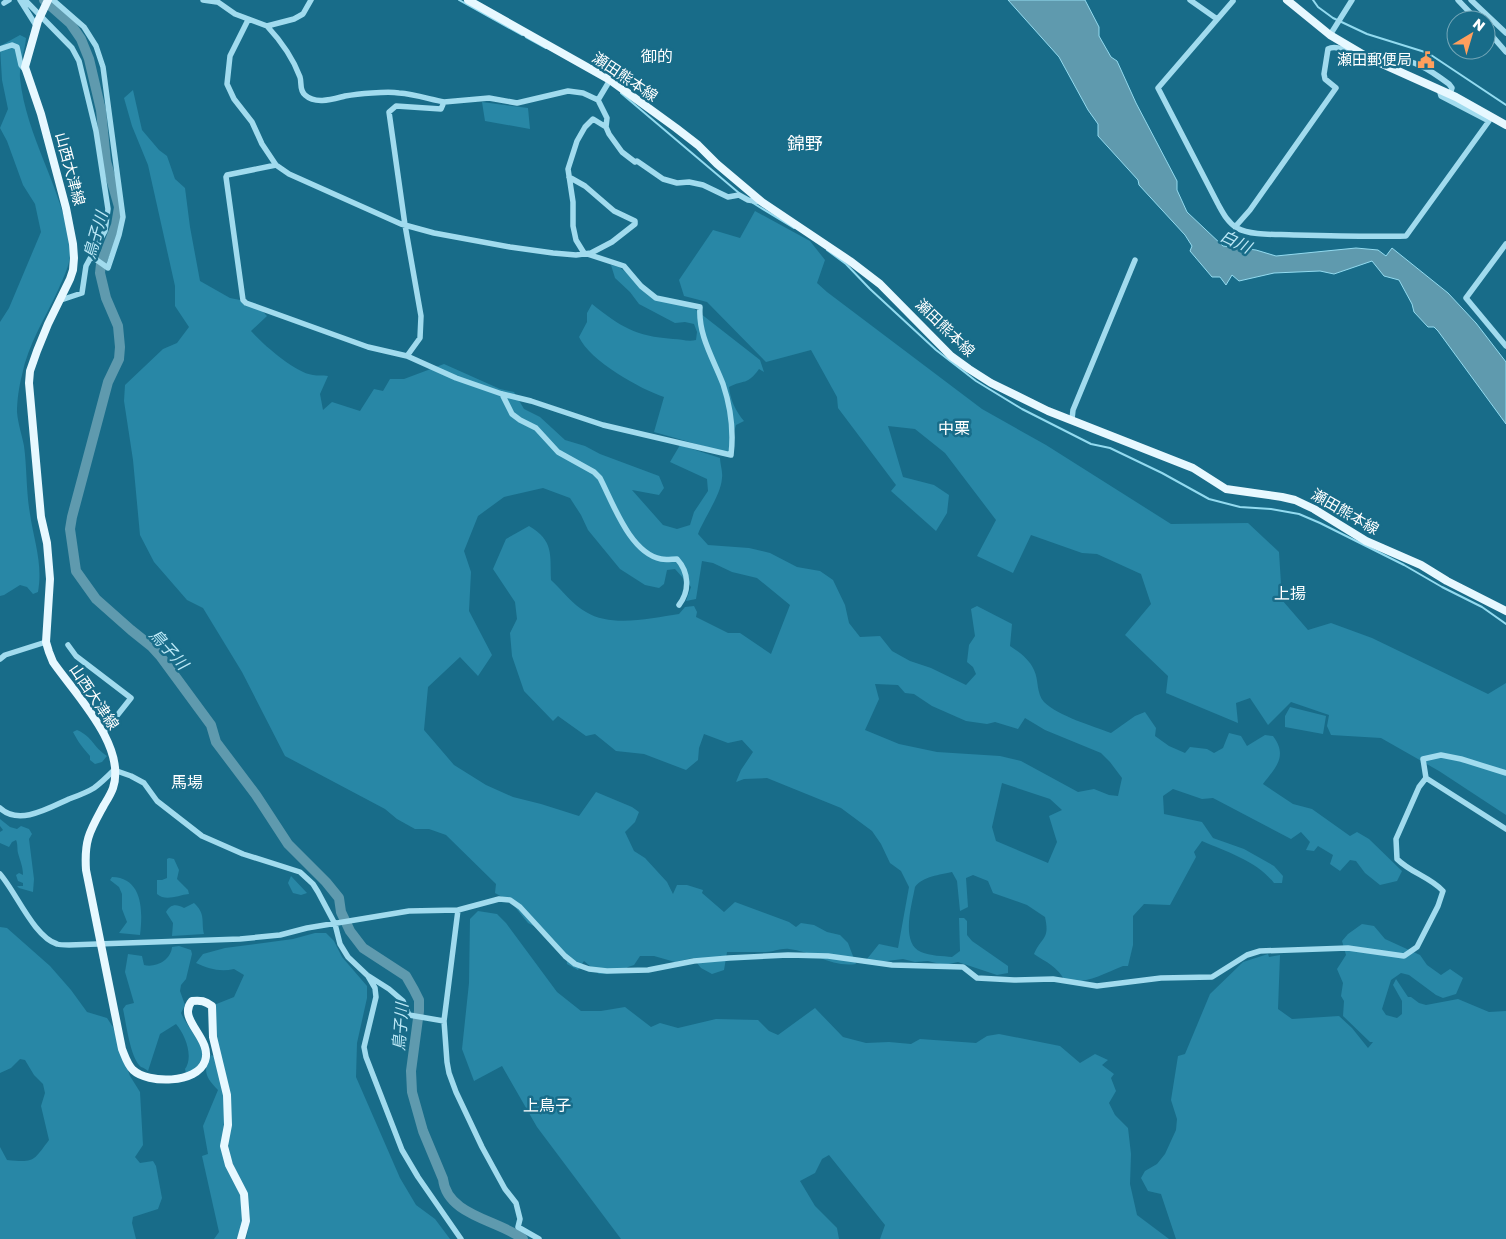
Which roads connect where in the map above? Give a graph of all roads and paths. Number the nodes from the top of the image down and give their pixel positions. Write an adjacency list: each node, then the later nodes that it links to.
1 (20, 0): 20 (street)
2 (25, 0): 16 (street)
3 (48, 0): 16 (main road, 山西大津線)
4 (53, 0): 43 (street)
5 (203, 0): 13 (street)
6 (311, 0): 19 (street)
7 (468, 0): 29 (main road, 瀬田熊本線)
8 (1190, 0): 17 (street)
9 (1287, 0): 22 (main road)
10 (1352, 0): 22 (street)
11 (1458, 0): 15 (street)
12 (1471, 0): 21 (street)
13 (216, 1): 18 (street)
14 (1233, 1): 17 (street)
15 (1468, 10)
16 (40, 15): 20 (main road, 山西大津線); 43 (street)
17 (1217, 19): 40 (street)
18 (248, 20): 19 (street); 36 (street)
19 (267, 26): 33 (street)
20 (37, 27): 28 (main road, 山西大津線)
21 (1506, 33)
22 (1330, 35): 26 (main road)
23 (1496, 40): 25 (street)
24 (0, 50): 28 (street)
25 (1506, 52)
26 (1370, 58): 27 (main road); 40 (street)
27 (1380, 63): 30 (main road); 31 (street)
28 (27, 73): 45 (main road, 山西大津線)
29 (610, 80): 32 (street); 38 (main road, 瀬田熊本線)
30 (1439, 89): 31 (main road); 40 (street)
31 (1450, 94): 34 (main road)
32 (598, 100): 33 (street); 35 (street)
33 (444, 102): 39 (street)
34 (1506, 125)
35 (606, 127): 37 (street); 38 (street)
36 (276, 164): 39 (street); 47 (street)
37 (569, 177): 42 (street); 42 (street)
38 (762, 202): 49 (main road, 瀬田熊本線)
39 (405, 225): 42 (street); 47 (street)
40 (1235, 227)
41 (1506, 244): 46 (street)
42 (584, 253): 48 (street)
43 (92, 257): 45 (street)
44 (1135, 260): 49 (street)
45 (61, 300): 52 (main road, 山西大津線)
46 (1506, 346)
47 (408, 356): 48 (street)
48 (502, 394): 50 (street)
49 (1072, 419): 51 (main road, 瀬田熊本線)
50 (679, 605)
51 (1506, 611)
52 (46, 642): 54 (street); 55 (main road, 山西大津線)
53 (68, 645): 55 (street)
54 (0, 659)
55 (104, 732): 56 (main road, 山西大津線)
56 (114, 770): 59 (street); 63 (street); 64 (main road, 山西大津線)
57 (1506, 773): 58 (street)
58 (1426, 778): 60 (street); 62 (street)
59 (0, 808)
60 (1506, 829)
61 (0, 874): 64 (street)
62 (458, 910): 63 (street); 66 (street)
63 (335, 924): 64 (street); 65 (street)
64 (101, 944): 67 (main road, 山西大津線)
65 (367, 975): 66 (street); 68 (street)
66 (444, 1021): 69 (street)
67 (241, 1239)
68 (461, 1239)
69 (539, 1239)

